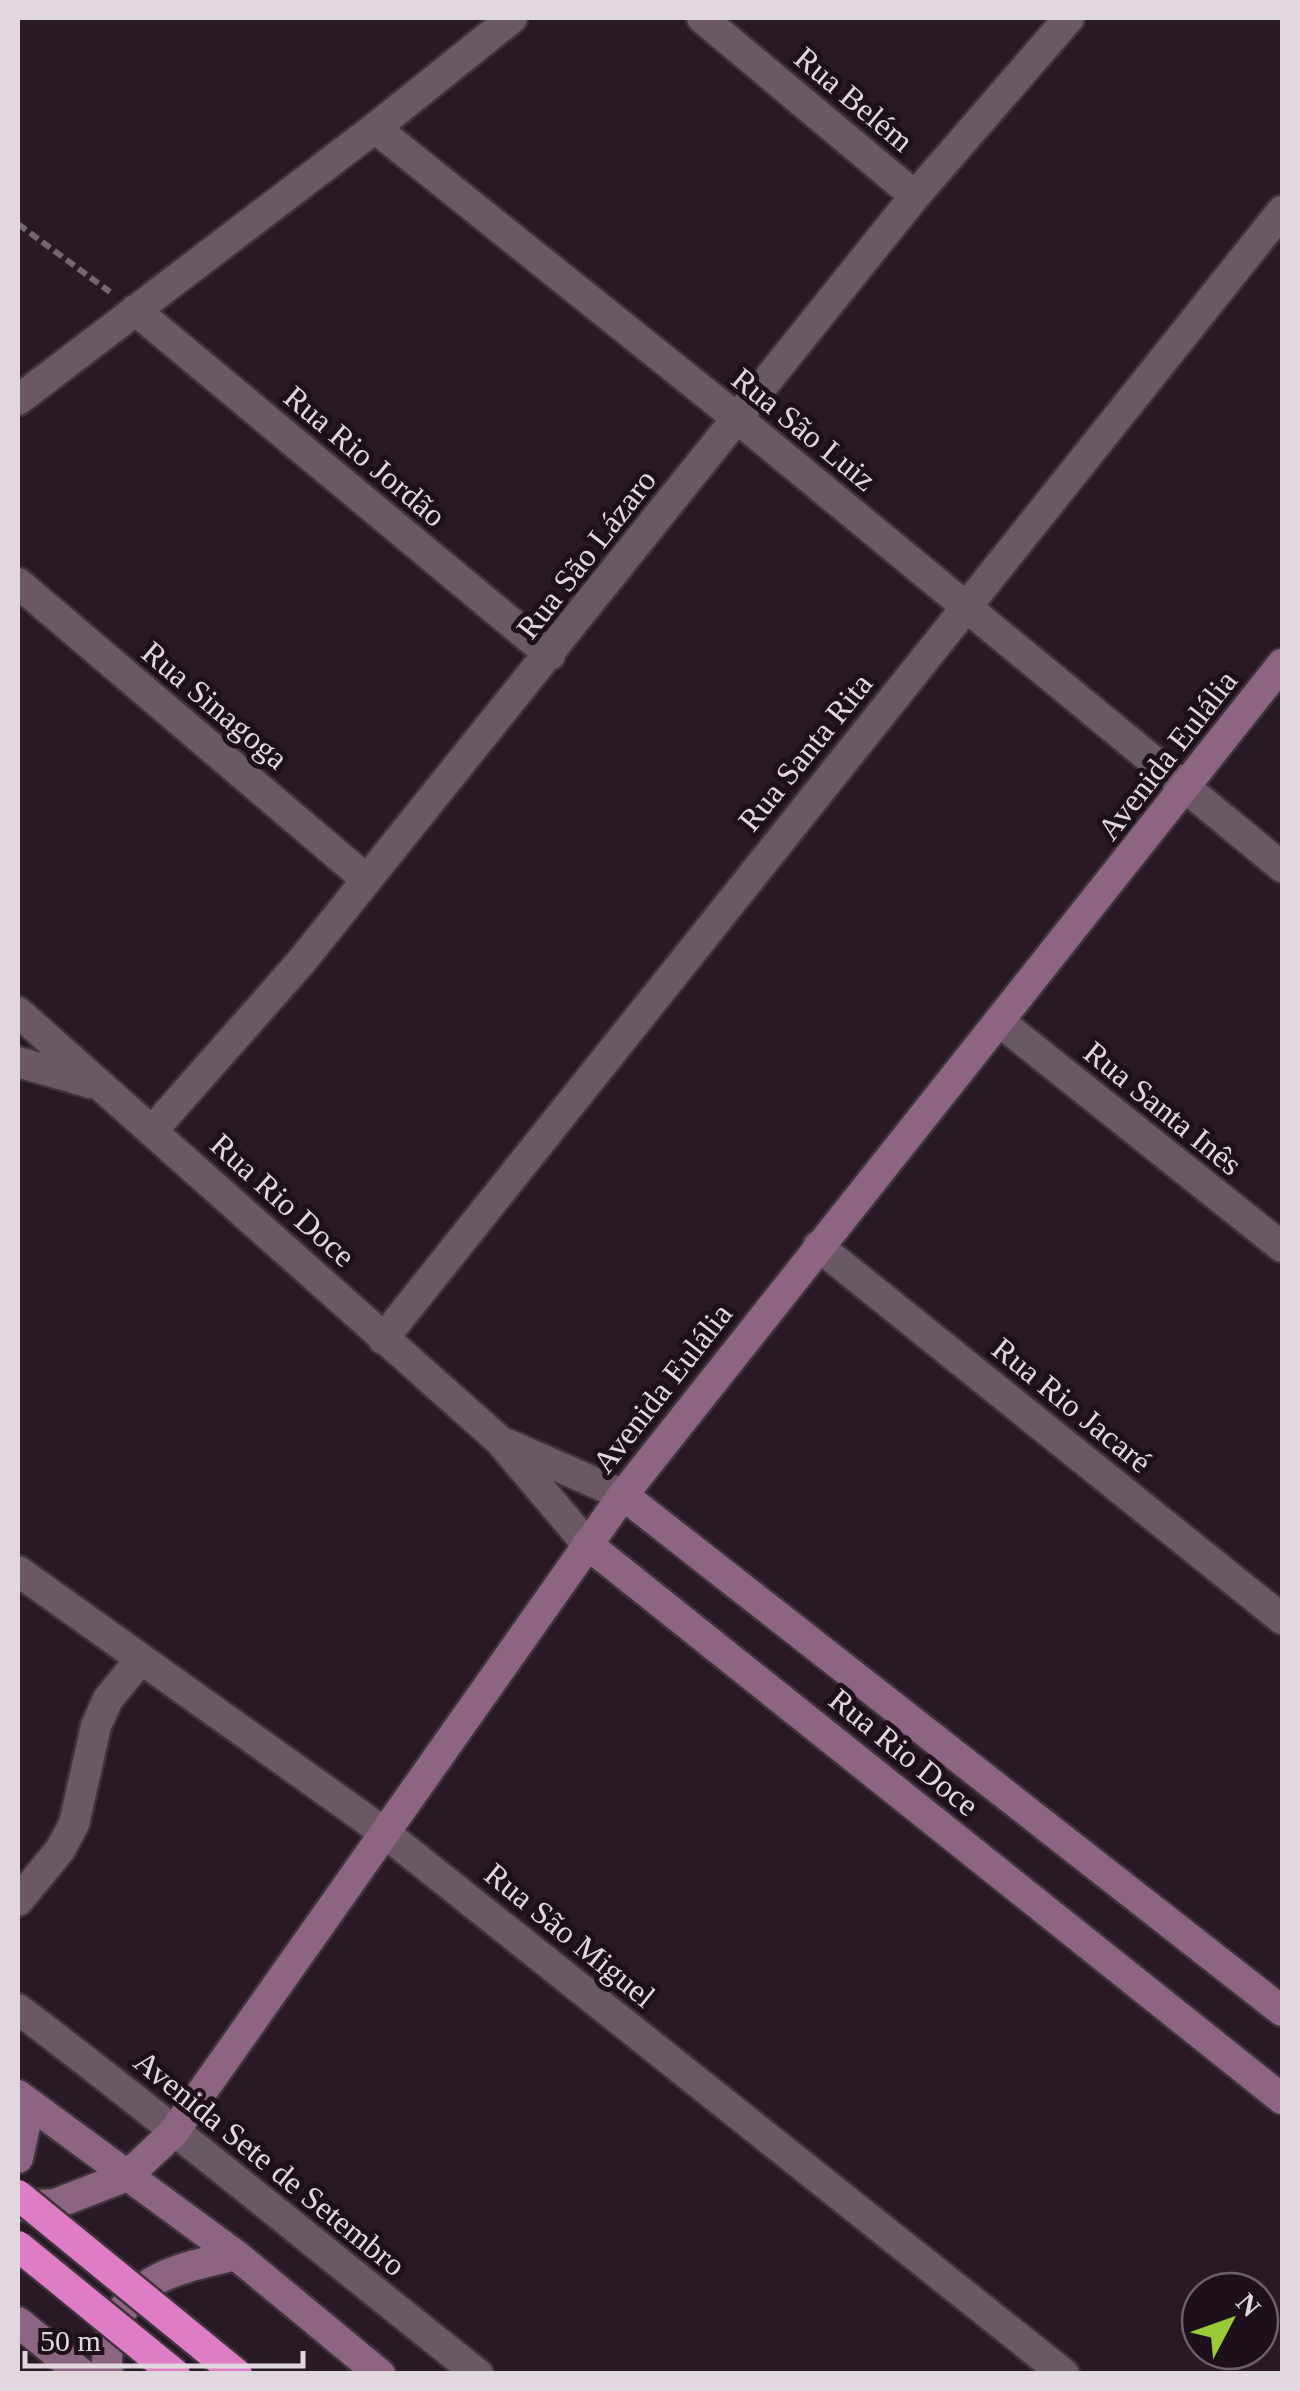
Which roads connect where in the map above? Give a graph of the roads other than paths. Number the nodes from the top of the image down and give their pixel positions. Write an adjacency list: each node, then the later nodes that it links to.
1 (512, 18): 4 (street)
2 (702, 18): 5 (street, Rua Belém)
3 (1069, 18): 5 (street, Rua São Lázaro)
4 (375, 128): 7 (street); 9 (street, Rua São Luiz)
5 (915, 196): 9 (street, Rua São Lázaro)
6 (1282, 211): 11 (street, Rua Santa Rita)
7 (135, 310): 8 (street); 12 (street, Rua Rio Jordão)
8 (18, 400)
9 (738, 419): 11 (street, Rua São Luiz); 12 (street, Rua São Lázaro)
10 (18, 583): 16 (street, Rua Sinagoga)
11 (966, 607): 14 (street, Rua São Luiz); 24 (street, Rua Santa Rita)
12 (550, 656): 16 (street, Rua São Lázaro)
13 (1282, 664): 14 (street, Avenida Eulália)
14 (1186, 789): 15 (street, Rua São Luiz); 18 (street, Avenida Eulália)
15 (1282, 867)
16 (367, 880): 21 (street, Rua São Lázaro)
17 (18, 1012): 20 (street, Rua Rio Doce)
18 (1000, 1022): 22 (street, Avenida Eulália); 23 (street, Rua Santa Inês)
19 (18, 1062): 20 (street)
20 (102, 1086): 21 (street, Rua Rio Doce)
21 (153, 1130): 24 (street, Rua Rio Doce)
22 (818, 1246): 26 (street, Avenida Eulália); 29 (street, Rua Rio Jacaré)
23 (1282, 1247)
24 (383, 1338): 25 (street, Rua Rio Doce)
25 (500, 1441): 26 (street, Rua Rio Doce); 27 (street, Rua Rio Doce)
26 (623, 1495): 27 (street, Avenida Eulália); 34 (street, Rua Rio Doce)
27 (587, 1544): 31 (street, Avenida Eulália); 36 (street, Rua Rio Doce)
28 (18, 1571): 30 (street, Rua São Miguel)
29 (1282, 1619)
30 (140, 1660): 31 (street, Rua São Miguel); 32 (street)
31 (385, 1833): 37 (street, Avenida Eulália); 51 (street, Rua São Miguel)
32 (18, 1901)
33 (18, 2009): 37 (street, Avenida Sete de Setembro)
34 (1282, 2011)
35 (24, 2099): 38 (street); 39 (street)
36 (1282, 2099)
37 (173, 2133): 39 (street, Avenida Eulália); 50 (street, Avenida Sete de Setembro)
38 (18, 2158)
39 (127, 2176): 41 (street); 43 (street)
40 (18, 2196): 48 (highway, bridge)
41 (18, 2206)
42 (18, 2246): 47 (highway, bridge)
43 (236, 2255): 46 (street); 49 (street)
44 (18, 2322): 45 (street)
45 (82, 2374)
46 (108, 2374)
47 (175, 2374)
48 (238, 2374)
49 (380, 2374)
50 (478, 2374)
51 (1064, 2374)

